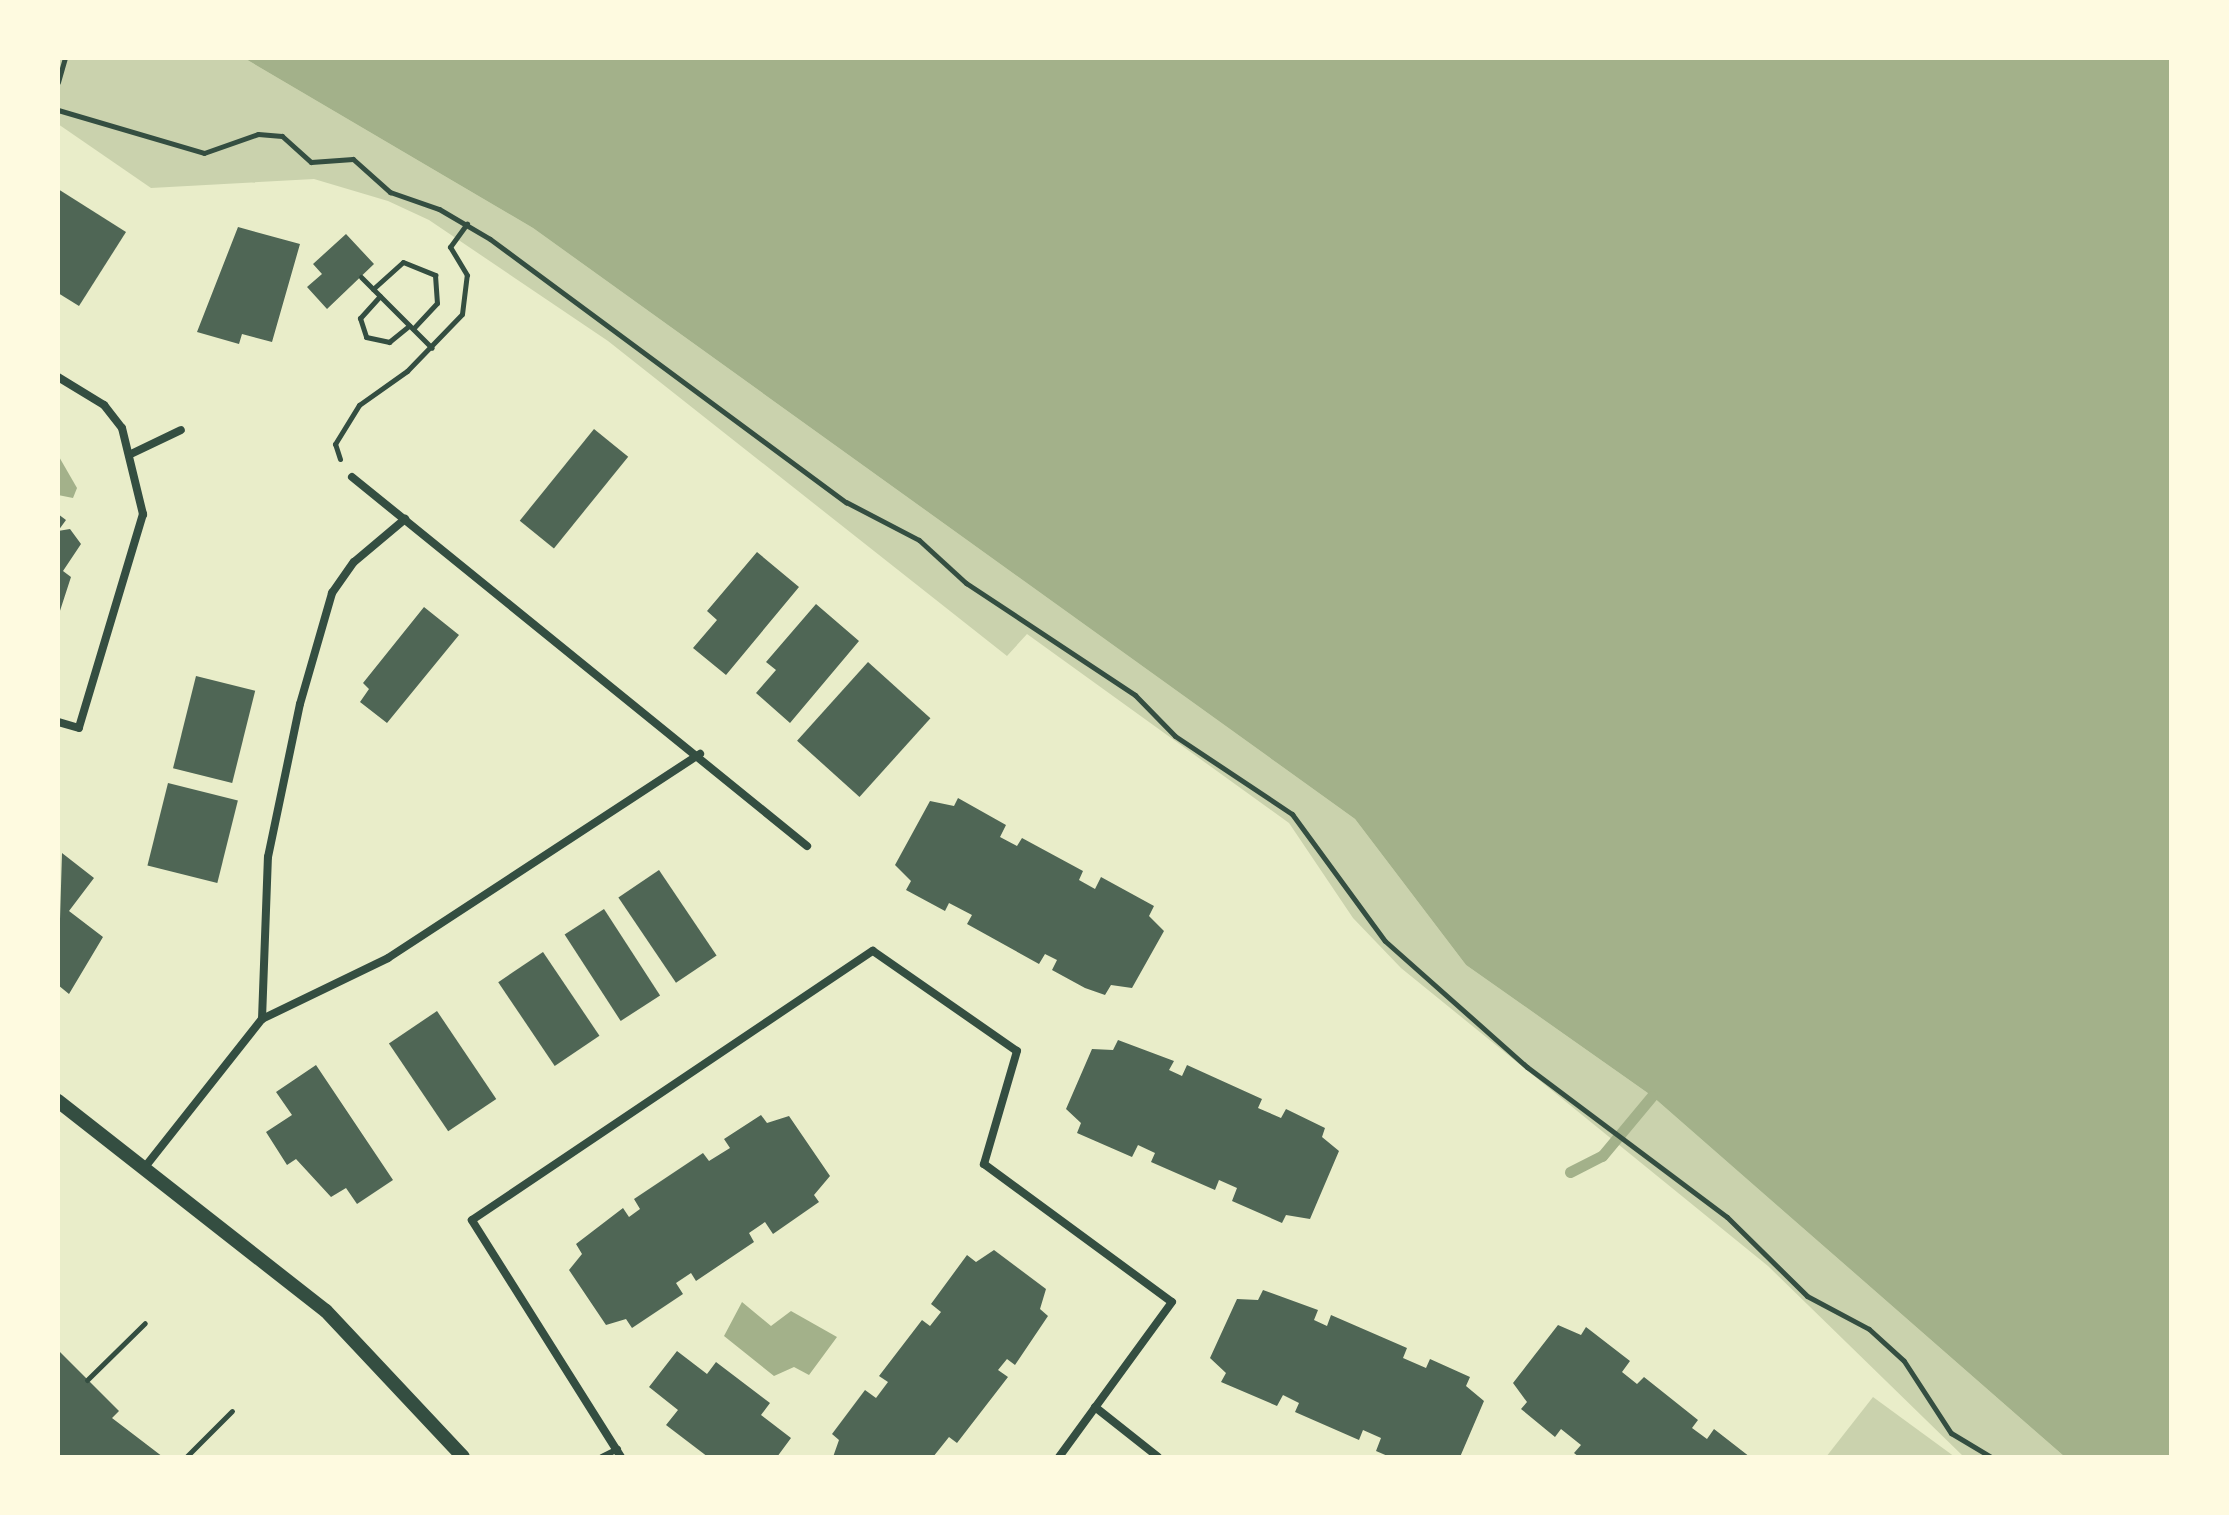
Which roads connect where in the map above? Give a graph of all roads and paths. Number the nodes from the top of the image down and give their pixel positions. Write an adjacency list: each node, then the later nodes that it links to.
1 (65, 58): 2 (path)
2 (58, 82)
3 (58, 110): 4 (path)
4 (467, 224): 9 (path); 31 (path)
5 (361, 277): 6 (path)
6 (373, 289): 7 (path); 8 (path)
7 (380, 296): 8 (path); 8 (path)
8 (411, 327): 9 (path)
9 (432, 348): 13 (path)
10 (58, 377): 12 (street)
11 (181, 430): 12 (street)
12 (133, 453): 15 (street)
13 (352, 477): 14 (street)
14 (405, 519): 16 (street); 18 (street)
15 (58, 722)
16 (700, 754): 17 (street); 18 (street)
17 (807, 846)
18 (262, 1019): 20 (street)
19 (58, 1101): 20 (street)
20 (145, 1167): 27 (street)
21 (145, 1323): 22 (path)
22 (87, 1380)
23 (1095, 1407): 25 (street); 29 (street); 30 (street)
24 (232, 1411): 26 (path)
25 (620, 1453): 28 (lane)
26 (186, 1457)
27 (463, 1457)
28 (602, 1457)
29 (1059, 1457)
30 (1158, 1457)
31 (1991, 1457)

